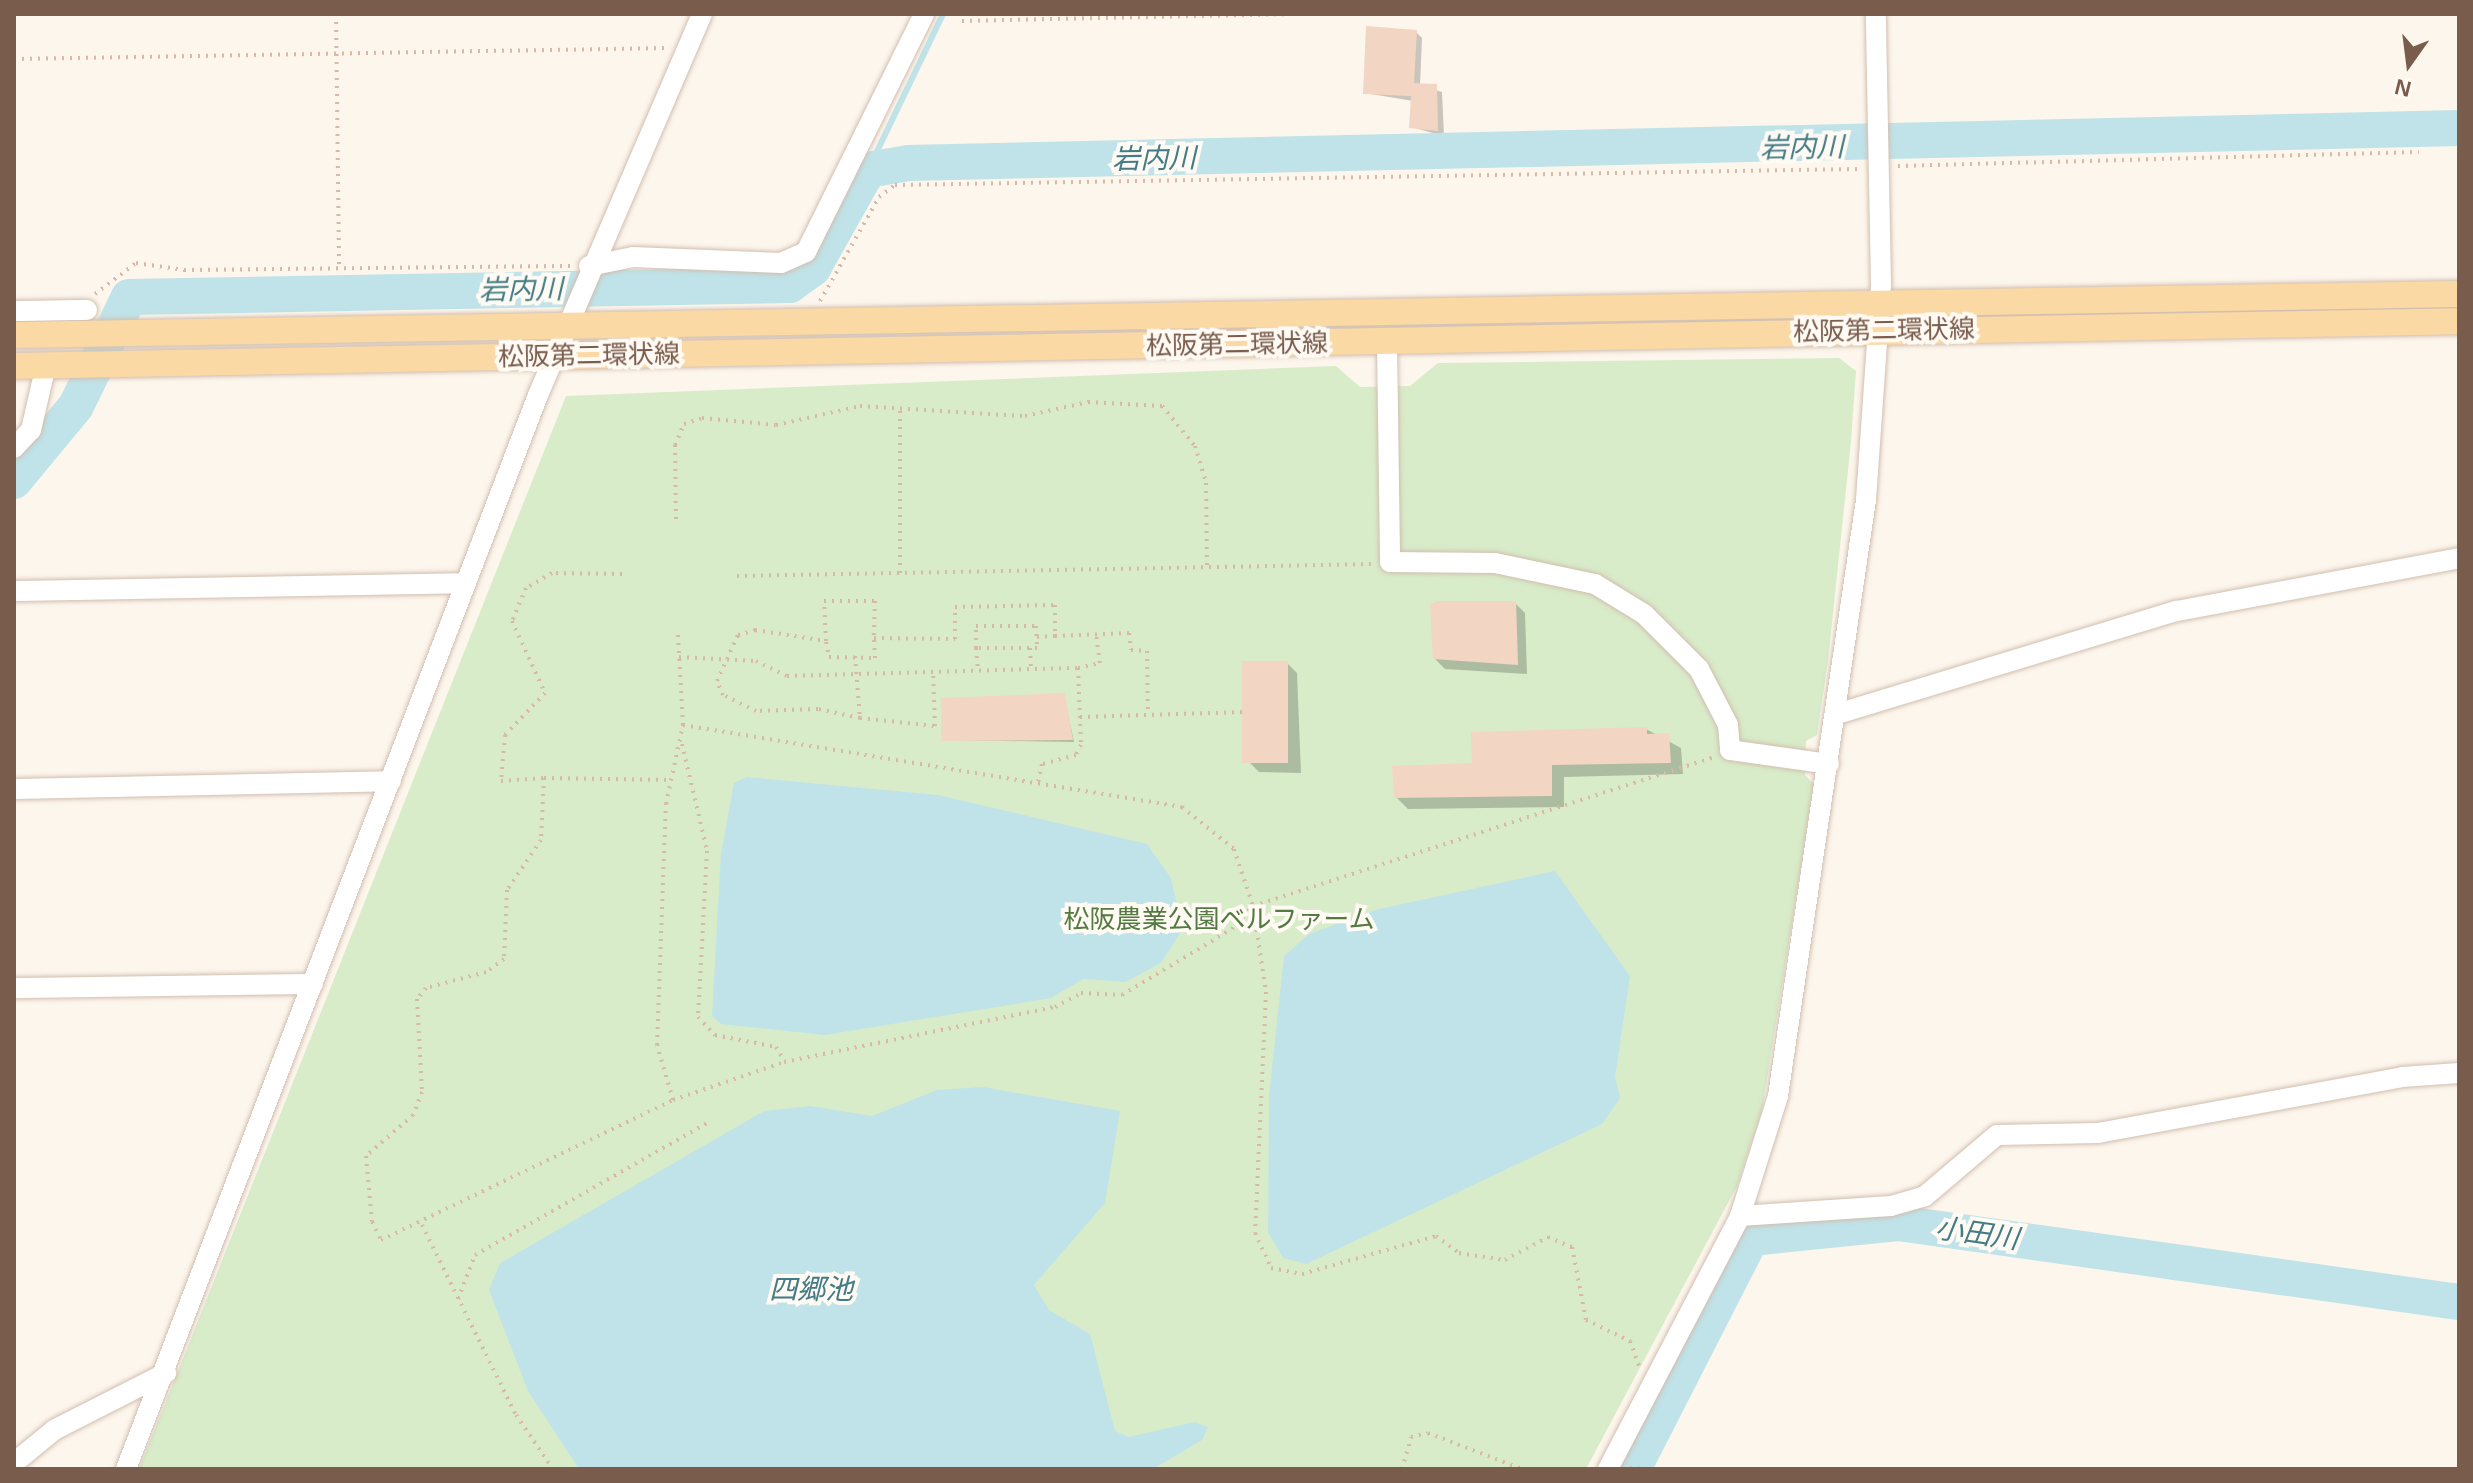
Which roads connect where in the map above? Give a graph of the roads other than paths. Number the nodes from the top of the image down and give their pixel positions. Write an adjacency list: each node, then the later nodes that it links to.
1 (702, 14): 4 (street)
2 (924, 14): 4 (street)
3 (1876, 14): 9 (street)
4 (588, 267): 8 (street)
5 (2459, 294): 9 (main road, 松阪第二環状線)
6 (87, 310): 7 (street)
7 (14, 311)
8 (570, 316): 9 (main road, 松阪第二環状線); 11 (main road, 松阪第二環状線); 13 (street)
9 (1880, 318): 10 (main road, 松阪第二環状線); 12 (main road, 松阪第二環状線); 20 (street)
10 (2459, 321)
11 (14, 335)
12 (1387, 342): 13 (main road, 松阪第二環状線); 21 (street)
13 (554, 357): 14 (main road, 松阪第二環状線); 18 (street)
14 (46, 365): 15 (main road, 松阪第二環状線); 16 (street)
15 (14, 366)
16 (14, 448)
17 (2459, 558): 20 (street)
18 (466, 583): 19 (street); 22 (street)
19 (14, 591)
20 (1837, 714): 21 (street)
21 (1829, 764): 27 (street)
22 (391, 781): 23 (street); 24 (street)
23 (14, 789)
24 (313, 984): 25 (street); 28 (street)
25 (14, 988)
26 (2459, 1073): 27 (street)
27 (1740, 1216): 30 (street)
28 (166, 1373): 29 (street); 31 (street)
29 (14, 1463)
30 (1617, 1468)
31 (126, 1469)

